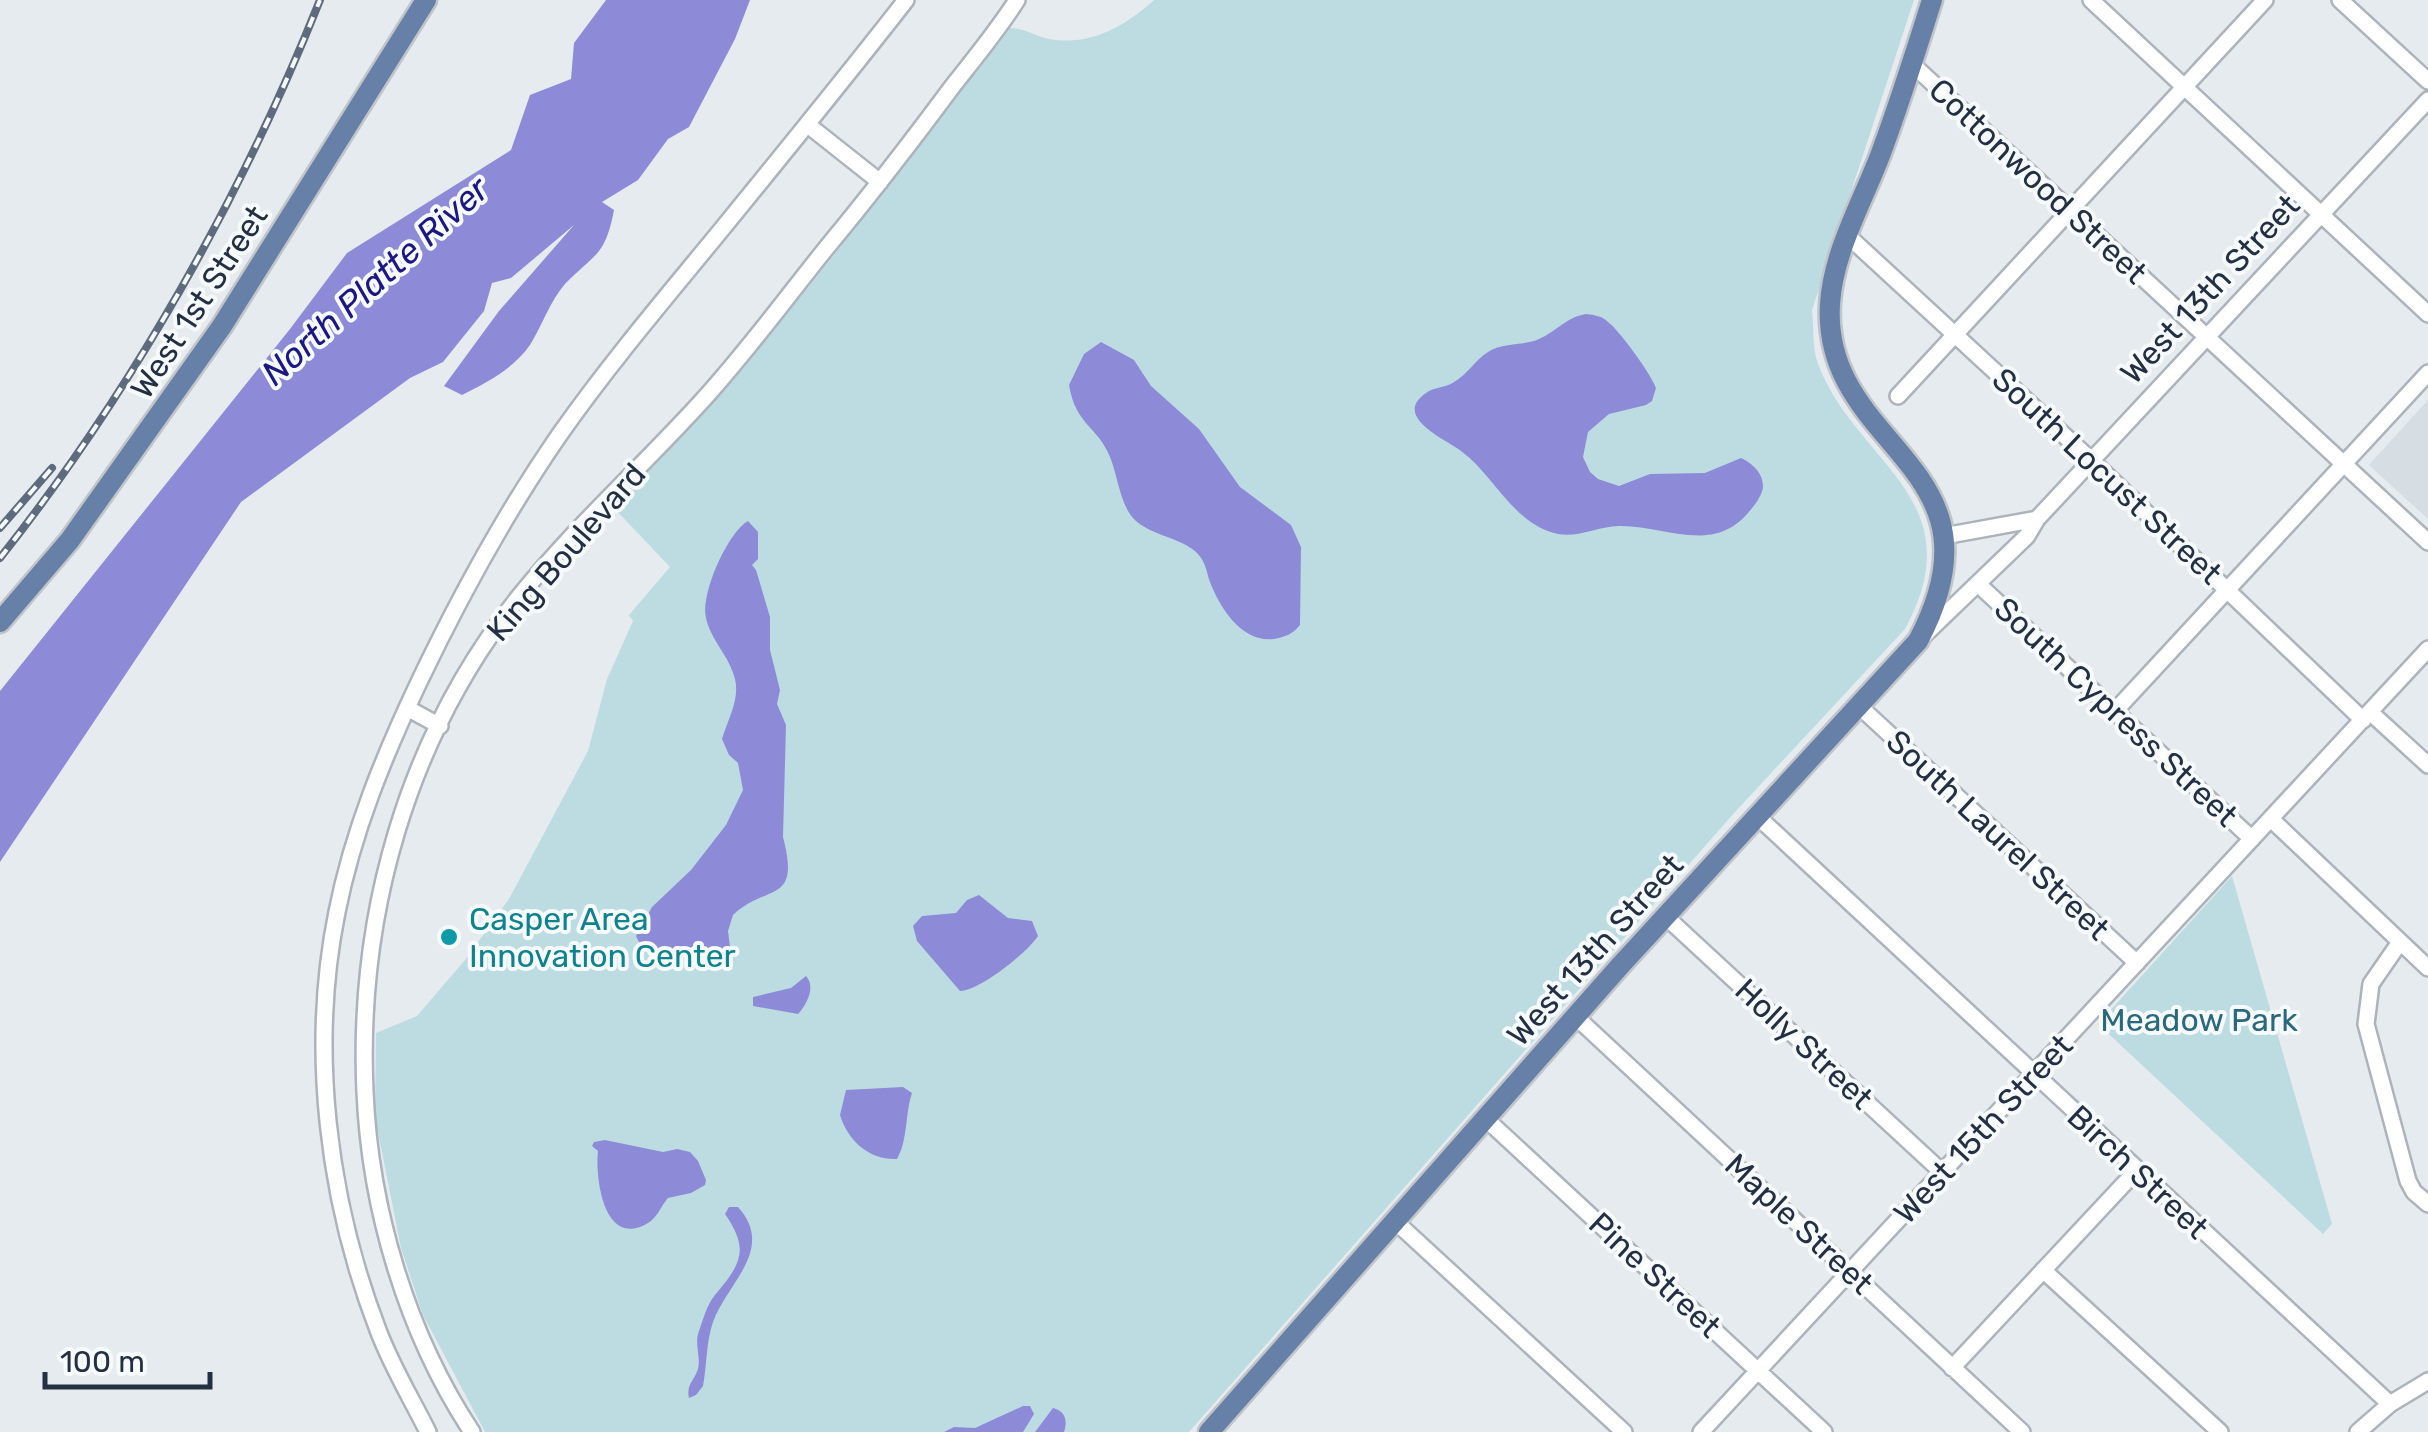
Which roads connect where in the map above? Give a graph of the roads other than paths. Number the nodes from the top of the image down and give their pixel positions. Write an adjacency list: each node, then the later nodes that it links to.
1 (426, 0): 29 (main road, West 1st Street)
2 (906, 0): 12 (street, King Boulevard)
3 (1017, 0): 13 (street, King Boulevard)
4 (1932, 0): 8 (main road)
5 (2091, 0): 10 (street)
6 (2265, 0): 10 (street)
7 (2340, 0): 9 (street)
8 (1912, 64): 14 (street, Cottonwood Street); 16 (main road)
9 (2428, 81)
10 (2184, 87): 14 (street); 15 (street)
11 (2428, 100): 15 (street, West 13th Street)
12 (808, 124): 13 (street); 33 (street, King Boulevard)
13 (880, 182): 36 (street, King Boulevard)
14 (2070, 210): 18 (street); 19 (street, Cottonwood Street)
15 (2322, 213): 17 (street); 19 (street, West 13th Street)
16 (1848, 236): 18 (street, South Locust Street); 25 (main road)
17 (2428, 314)
18 (1956, 334): 21 (street); 22 (street, South Locust Street)
19 (2206, 338): 22 (street, West 13th Street); 23 (street, Cottonwood Street)
20 (2428, 374): 23 (street)
21 (1898, 396)
22 (2092, 461): 24 (street, West 13th Street); 28 (street, South Locust Street)
23 (2343, 466): 26 (street, Cottonwood Street); 28 (street)
24 (2036, 519): 25 (street); 27 (street, West 13th Street)
25 (1944, 536): 30 (main road)
26 (2428, 542)
27 (1979, 585): 30 (street, West 13th Street); 34 (street, South Cypress Street)
28 (2228, 588): 34 (street); 35 (street, South Locust Street)
29 (0, 622)
30 (1918, 641): 32 (main road, West 13th Street)
31 (2428, 649): 35 (street, West 15th Street)
32 (1859, 706): 38 (main road, West 13th Street); 43 (street, South Laurel Street)
33 (406, 708): 36 (street); 58 (street, King Boulevard)
34 (2115, 711): 40 (street, South Cypress Street)
35 (2366, 716): 37 (street, South Locust Street); 39 (street, West 15th Street)
36 (440, 726): 59 (street, King Boulevard)
37 (2428, 765)
38 (1757, 816): 41 (main road, West 13th Street); 46 (street, Birch Street)
39 (2271, 819): 40 (street, West 15th Street); 42 (street)
40 (2252, 839): 43 (street, West 15th Street)
41 (1666, 916): 45 (main road, West 13th Street); 49 (street, Holly Street)
42 (2400, 942): 44 (street); 50 (street)
43 (2138, 963): 46 (street, West 15th Street)
44 (2428, 968)
45 (1576, 1017): 47 (main road, West 13th Street); 53 (street, Maple Street)
46 (2034, 1074): 48 (street, Birch Street); 49 (street, West 15th Street)
47 (1486, 1118): 51 (main road, West 13th Street); 55 (street, Pine Street)
48 (2136, 1171): 52 (street); 57 (street, Birch Street)
49 (1943, 1172): 53 (street, West 15th Street)
50 (2428, 1204)
51 (1396, 1222): 60 (main road, West 13th Street); 61 (street)
52 (2043, 1270): 54 (street); 65 (street)
53 (1850, 1272): 54 (street, Maple Street); 55 (street, West 15th Street)
54 (1952, 1368): 64 (street, Maple Street)
55 (1758, 1370): 62 (street, West 15th Street); 63 (street, Pine Street)
56 (2428, 1381): 57 (street)
57 (2390, 1404): 66 (street)
58 (428, 1432)
59 (472, 1432)
60 (1209, 1432)
61 (1624, 1432)
62 (1700, 1432)
63 (1824, 1432)
64 (2022, 1432)
65 (2220, 1432)
66 (2358, 1432)

